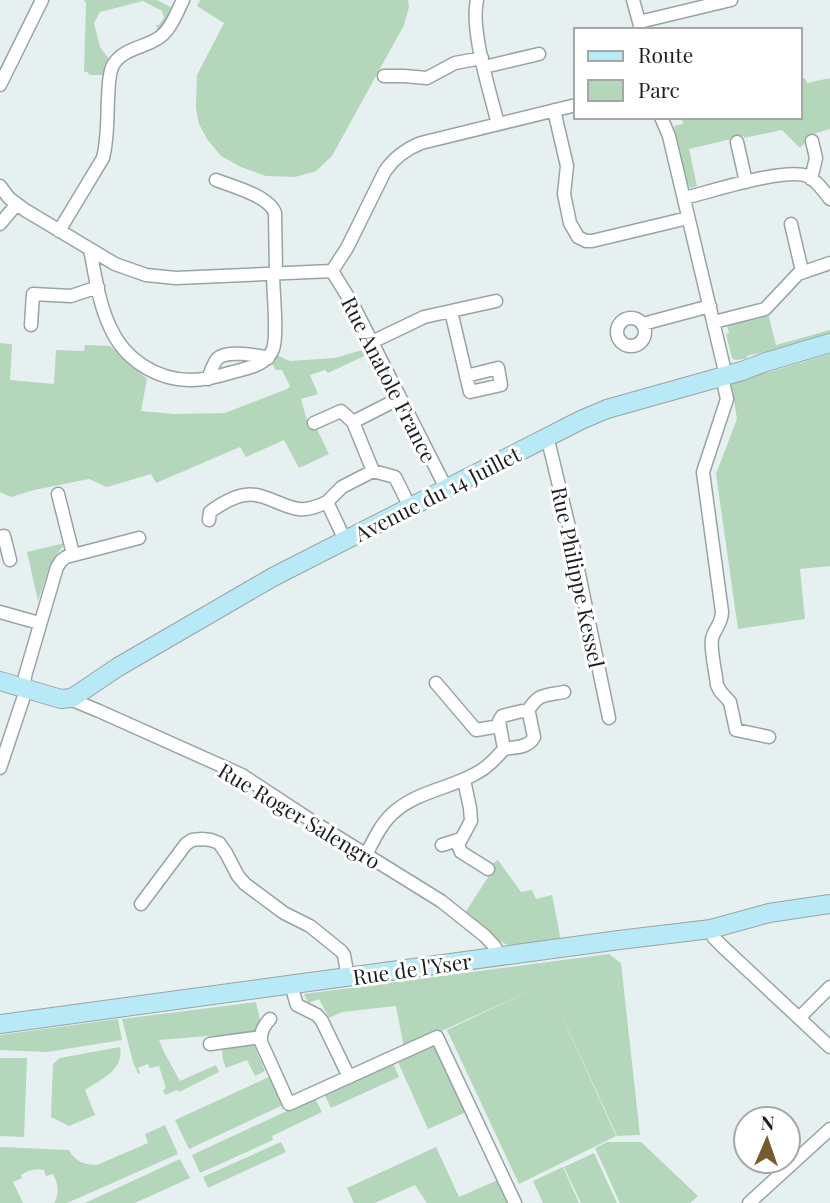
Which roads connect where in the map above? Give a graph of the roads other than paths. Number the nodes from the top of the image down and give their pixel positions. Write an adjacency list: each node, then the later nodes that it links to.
1 (42, 0): 10 (street)
2 (183, 0): 27 (street)
3 (477, 0): 8 (street)
4 (633, 0): 6 (street)
5 (731, 0): 6 (street)
6 (640, 26)
7 (539, 54): 8 (street)
8 (483, 62): 9 (street); 14 (street)
9 (384, 76)
10 (0, 85)
11 (574, 105): 12 (street)
12 (554, 110): 14 (street); 24 (street)
13 (663, 119): 21 (street)
14 (498, 124): 30 (street)
15 (812, 141): 17 (street)
16 (737, 142): 19 (street)
17 (811, 179): 19 (street); 22 (street)
18 (216, 180): 32 (street)
19 (746, 183): 21 (street)
20 (0, 186): 23 (street)
21 (684, 198): 24 (street)
22 (830, 199)
23 (16, 205): 25 (street); 27 (street)
24 (688, 218): 35 (street)
25 (0, 224)
26 (791, 224): 31 (street)
27 (60, 231): 28 (street)
28 (90, 249): 32 (street); 33 (street)
29 (830, 263): 31 (street)
30 (332, 271): 32 (street); 40 (street, Rue Anatole France)
31 (802, 271): 37 (street)
32 (275, 274): 42 (street)
33 (98, 287): 39 (street); 45 (street)
34 (496, 301): 36 (street)
35 (710, 306): 37 (street); 38 (street)
36 (451, 311): 40 (street); 43 (street)
37 (714, 322): 44 (street)
38 (643, 324)
39 (31, 325)
40 (372, 342): 46 (street, Rue Anatole France)
41 (830, 343): 44 (street, Avenue du 14 Juillet)
42 (268, 358): 45 (street); 45 (street)
43 (466, 376)
44 (724, 376): 49 (street, Avenue du 14 Juillet); 71 (street)
45 (208, 379)
46 (400, 398): 47 (street); 51 (street, Rue Anatole France)
47 (353, 422): 48 (street); 50 (street)
48 (314, 423)
49 (547, 436): 51 (street, Avenue du 14 Juillet); 69 (street, Rue Philippe Kessel)
50 (373, 471): 53 (street); 54 (street)
51 (446, 488): 54 (street, Avenue du 14 Juillet)
52 (58, 494): 59 (street)
53 (327, 502): 55 (street); 58 (street)
54 (410, 507): 58 (street, Avenue du 14 Juillet)
55 (209, 520)
56 (0, 537): 60 (street)
57 (139, 538): 59 (street)
58 (345, 540): 67 (street, Avenue du 14 Juillet)
59 (73, 554): 62 (street)
60 (10, 560)
61 (0, 612): 62 (street)
62 (39, 624): 65 (street)
63 (0, 681): 65 (street, Rue Roger Salengro)
64 (436, 683): 70 (street)
65 (24, 687): 67 (street, Rue Roger Salengro); 73 (street)
66 (564, 692): 68 (street)
67 (70, 699): 77 (street, Rue Roger Salengro)
68 (527, 712): 70 (street); 72 (street)
69 (609, 718)
70 (500, 726): 72 (street)
71 (769, 737)
72 (504, 750): 74 (street)
73 (0, 768)
74 (464, 780): 75 (street); 77 (street)
75 (461, 839): 76 (street); 78 (street)
76 (442, 845)
77 (366, 855): 82 (street, Rue Roger Salengro)
78 (488, 869)
79 (141, 904): 83 (street)
80 (826, 904): 81 (street, Rue de l'Yser)
81 (711, 929): 82 (street, Rue de l'Yser); 86 (street)
82 (499, 957): 83 (street, Rue de l'Yser)
83 (348, 977): 84 (street, Rue de l'Yser)
84 (291, 985): 88 (street, Rue de l'Yser); 92 (street)
85 (830, 987): 86 (street)
86 (799, 1018): 91 (street)
87 (270, 1020): 89 (street)
88 (0, 1024)
89 (261, 1037): 90 (street); 92 (street)
90 (210, 1044)
91 (830, 1047)
92 (349, 1077): 94 (street)
93 (830, 1129): 95 (street)
94 (515, 1203)
95 (749, 1203)

